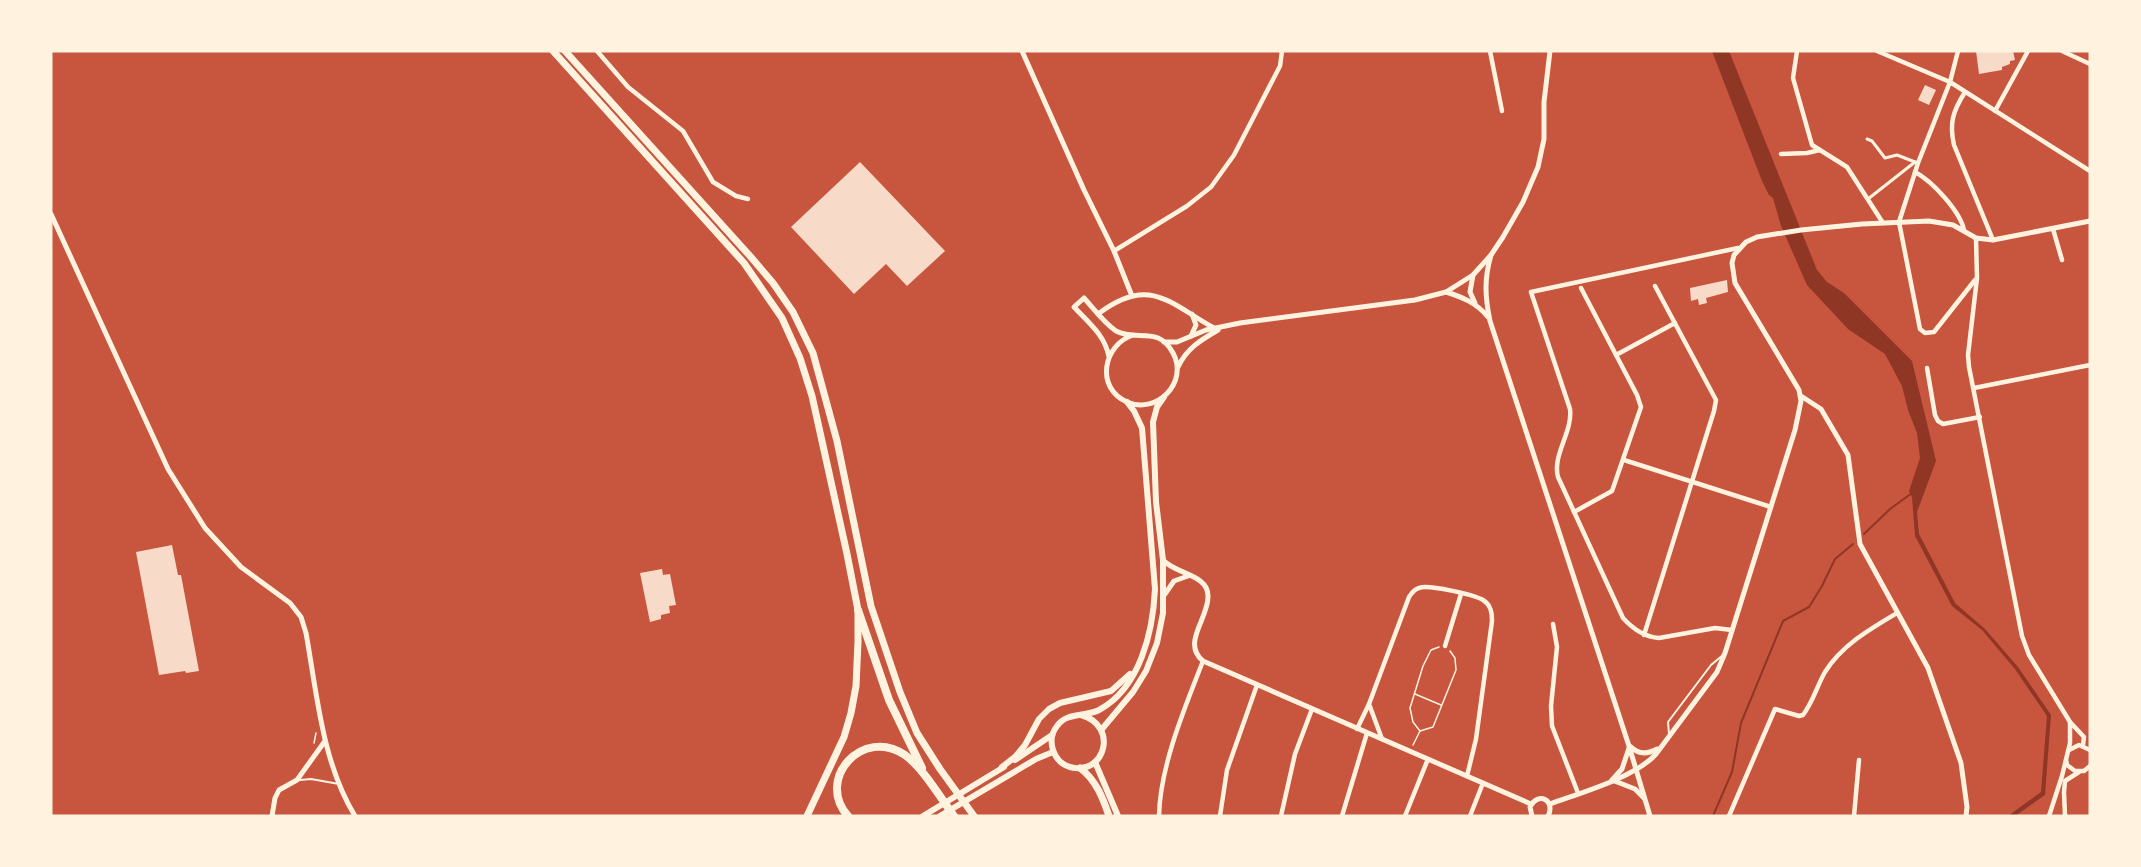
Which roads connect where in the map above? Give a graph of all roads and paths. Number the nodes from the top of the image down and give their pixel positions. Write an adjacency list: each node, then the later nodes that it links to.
1 (553, 51): 73 (main road)
2 (565, 51): 134 (main road)
3 (597, 51): 24 (street)
4 (1022, 51): 35 (street)
5 (1282, 51): 35 (street)
6 (1490, 51): 16 (street)
7 (1550, 51): 36 (street)
8 (1797, 51): 19 (street)
9 (1877, 51): 14 (street)
10 (1958, 51): 14 (street)
11 (2028, 51): 17 (street)
12 (2062, 51): 13 (street)
13 (2090, 64)
14 (1950, 82): 15 (street); 21 (street)
15 (1965, 92): 17 (street); 33 (street)
16 (1502, 111)
17 (1995, 111): 22 (street)
18 (1867, 139): 21 (street)
19 (1820, 150): 20 (street); 25 (street)
20 (1781, 154)
21 (1916, 163): 23 (street); 25 (street)
22 (2090, 171)
23 (1915, 172): 28 (street); 31 (street)
24 (748, 199)
25 (1868, 199): 29 (street)
26 (51, 214): 99 (street)
27 (2090, 221): 30 (street)
28 (1899, 222): 29 (street); 31 (street); 39 (street)
29 (1883, 223): 34 (street)
30 (2053, 229): 33 (street); 37 (street)
31 (1964, 230): 32 (street)
32 (1976, 238): 33 (street); 39 (street)
33 (1993, 240)
34 (1738, 248): 61 (street); 68 (street)
35 (1114, 251): 43 (street)
36 (1491, 255): 38 (street); 44 (street)
37 (2062, 260)
38 (1473, 275): 42 (street); 44 (street); 45 (street)
39 (1977, 278): 60 (street)
40 (1655, 286): 49 (street)
41 (1581, 288): 55 (street)
42 (1446, 292): 45 (street); 50 (street)
43 (1132, 296): 46 (street); 47 (street)
44 (1485, 298): 48 (street)
45 (1476, 305): 48 (street)
46 (1191, 313): 51 (street); 53 (street)
47 (1098, 314): 52 (street); 56 (street)
48 (1490, 321): 102 (street)
49 (1675, 323): 55 (street); 66 (street)
50 (1224, 326): 51 (street); 59 (street)
51 (1214, 328): 53 (street)
52 (1133, 335): 54 (street); 56 (street)
53 (1191, 336): 54 (street)
54 (1164, 342): 59 (street)
55 (1616, 355): 65 (street)
56 (1108, 357): 63 (street)
57 (2090, 365): 60 (street)
58 (1928, 368): 64 (street)
59 (1177, 369): 62 (street)
60 (1974, 388): 64 (street)
61 (1801, 396): 67 (street); 74 (street)
62 (1164, 397): 63 (street); 69 (main road)
63 (1127, 402): 81 (main road)
64 (1980, 417): 88 (street)
65 (1624, 460): 66 (street); 68 (street)
66 (1692, 482): 67 (street); 77 (street)
67 (1771, 507): 76 (street)
68 (1574, 512): 77 (street)
69 (1163, 560): 70 (street); 71 (main road)
70 (1190, 575): 71 (street); 80 (street)
71 (1165, 594): 89 (main road)
72 (1461, 594): 78 (street); 84 (street); 117 (street)
73 (858, 610): 120 (highway); 129 (main road)
74 (1897, 613): 146 (street); 148 (street)
75 (1553, 624): 123 (street)
76 (1732, 630): 77 (street); 79 (street)
77 (1644, 635)
78 (1445, 646): 83 (path); 85 (path)
79 (1725, 653): 96 (street); 96 (lane)
80 (1203, 661): 82 (street); 137 (street)
81 (1136, 669): 87 (main road); 113 (main road)
82 (1257, 685): 86 (street); 138 (street)
83 (1413, 694): 85 (path); 91 (path)
84 (1369, 704): 90 (street); 98 (street)
85 (1442, 706): 91 (path)
86 (1312, 709): 90 (street); 139 (street)
87 (1081, 716): 89 (main road); 95 (main road)
88 (2070, 722): 97 (street); 107 (street)
89 (1101, 729): 111 (main road)
90 (1357, 729): 94 (street)
91 (1420, 731): 106 (path)
92 (2089, 732): 97 (street)
93 (316, 733): 100 (path)
94 (1367, 733): 98 (street); 140 (street)
95 (1052, 735): 105 (main road); 113 (main road)
96 (1669, 736): 103 (street)
97 (2084, 737): 101 (street)
98 (1382, 739): 106 (street)
99 (325, 741): 118 (street); 122 (street)
100 (314, 744)
101 (2083, 745): 104 (street); 107 (street)
102 (1629, 746): 103 (street); 115 (street); 119 (street)
103 (1660, 748): 115 (street)
104 (2090, 750)
105 (1053, 752): 114 (main road); 132 (main road)
106 (1411, 752): 108 (street)
107 (2068, 752): 110 (street)
108 (1428, 759): 117 (street); 141 (street)
109 (1859, 760): 147 (street)
110 (2066, 760): 116 (street); 149 (street)
111 (1095, 762): 114 (main road); 136 (main road)
112 (2090, 766): 116 (street)
113 (1002, 767): 131 (main road)
114 (1080, 768): 135 (main road)
115 (1636, 769): 119 (street); 124 (street)
116 (2079, 772): 150 (street)
117 (1467, 776): 121 (street)
118 (297, 780): 122 (lane); 128 (street)
119 (1612, 780): 123 (street); 124 (street)
120 (929, 782): 130 (highway); 133 (highway)
121 (1483, 783): 125 (street); 142 (street)
122 (340, 784): 127 (street)
123 (1578, 793): 126 (street)
124 (1644, 798): 145 (street)
125 (1531, 804): 126 (street); 143 (street)
126 (1550, 804): 144 (street)
127 (353, 814)
128 (272, 816)
129 (807, 816)
130 (848, 816)
131 (923, 816)
132 (940, 816)
133 (954, 816)
134 (974, 816)
135 (1109, 816)
136 (1118, 816)
137 (1159, 816)
138 (1220, 816)
139 (1281, 816)
140 (1342, 816)
141 (1405, 816)
142 (1470, 816)
143 (1532, 816)
144 (1548, 816)
145 (1650, 816)
146 (1729, 816)
147 (1854, 816)
148 (1966, 816)
149 (2049, 816)
150 (2065, 816)

